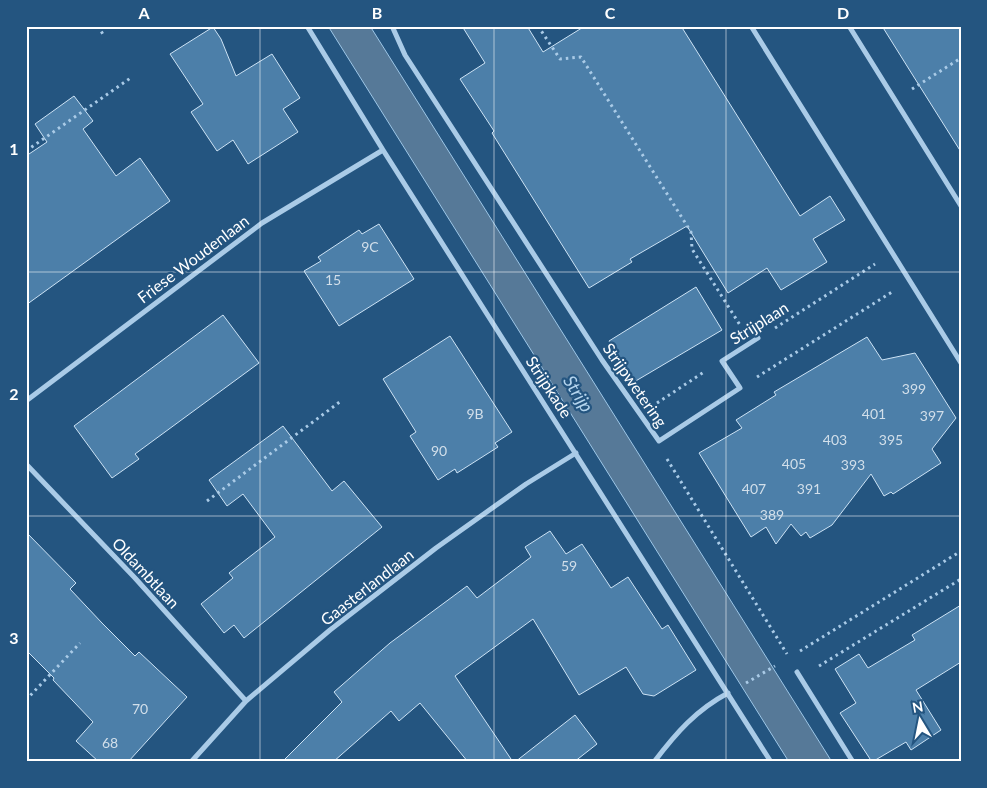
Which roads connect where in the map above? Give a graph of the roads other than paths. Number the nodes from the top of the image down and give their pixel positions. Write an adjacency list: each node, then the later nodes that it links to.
1 (307, 26): 5 (street, Strijpkade)
2 (751, 26): 8 (street)
3 (848, 26): 6 (street)
4 (393, 27): 10 (street, Strijpwetering)
5 (383, 150): 9 (street, Friese Woudenlaan); 11 (street, Strijpkade)
6 (961, 206)
7 (758, 338): 10 (street, Strijplaan)
8 (961, 363)
9 (26, 401)
10 (659, 441)
11 (576, 453): 14 (street, Strijpkade); 15 (street, Gaasterlandlaan)
12 (28, 468): 15 (street, Oldambtlaan)
13 (797, 672): 19 (street)
14 (728, 693): 17 (street); 18 (street, Strijpkade)
15 (246, 701): 16 (street, Gaasterlandlaan)
16 (191, 762)
17 (654, 762)
18 (771, 762)
19 (853, 762)

